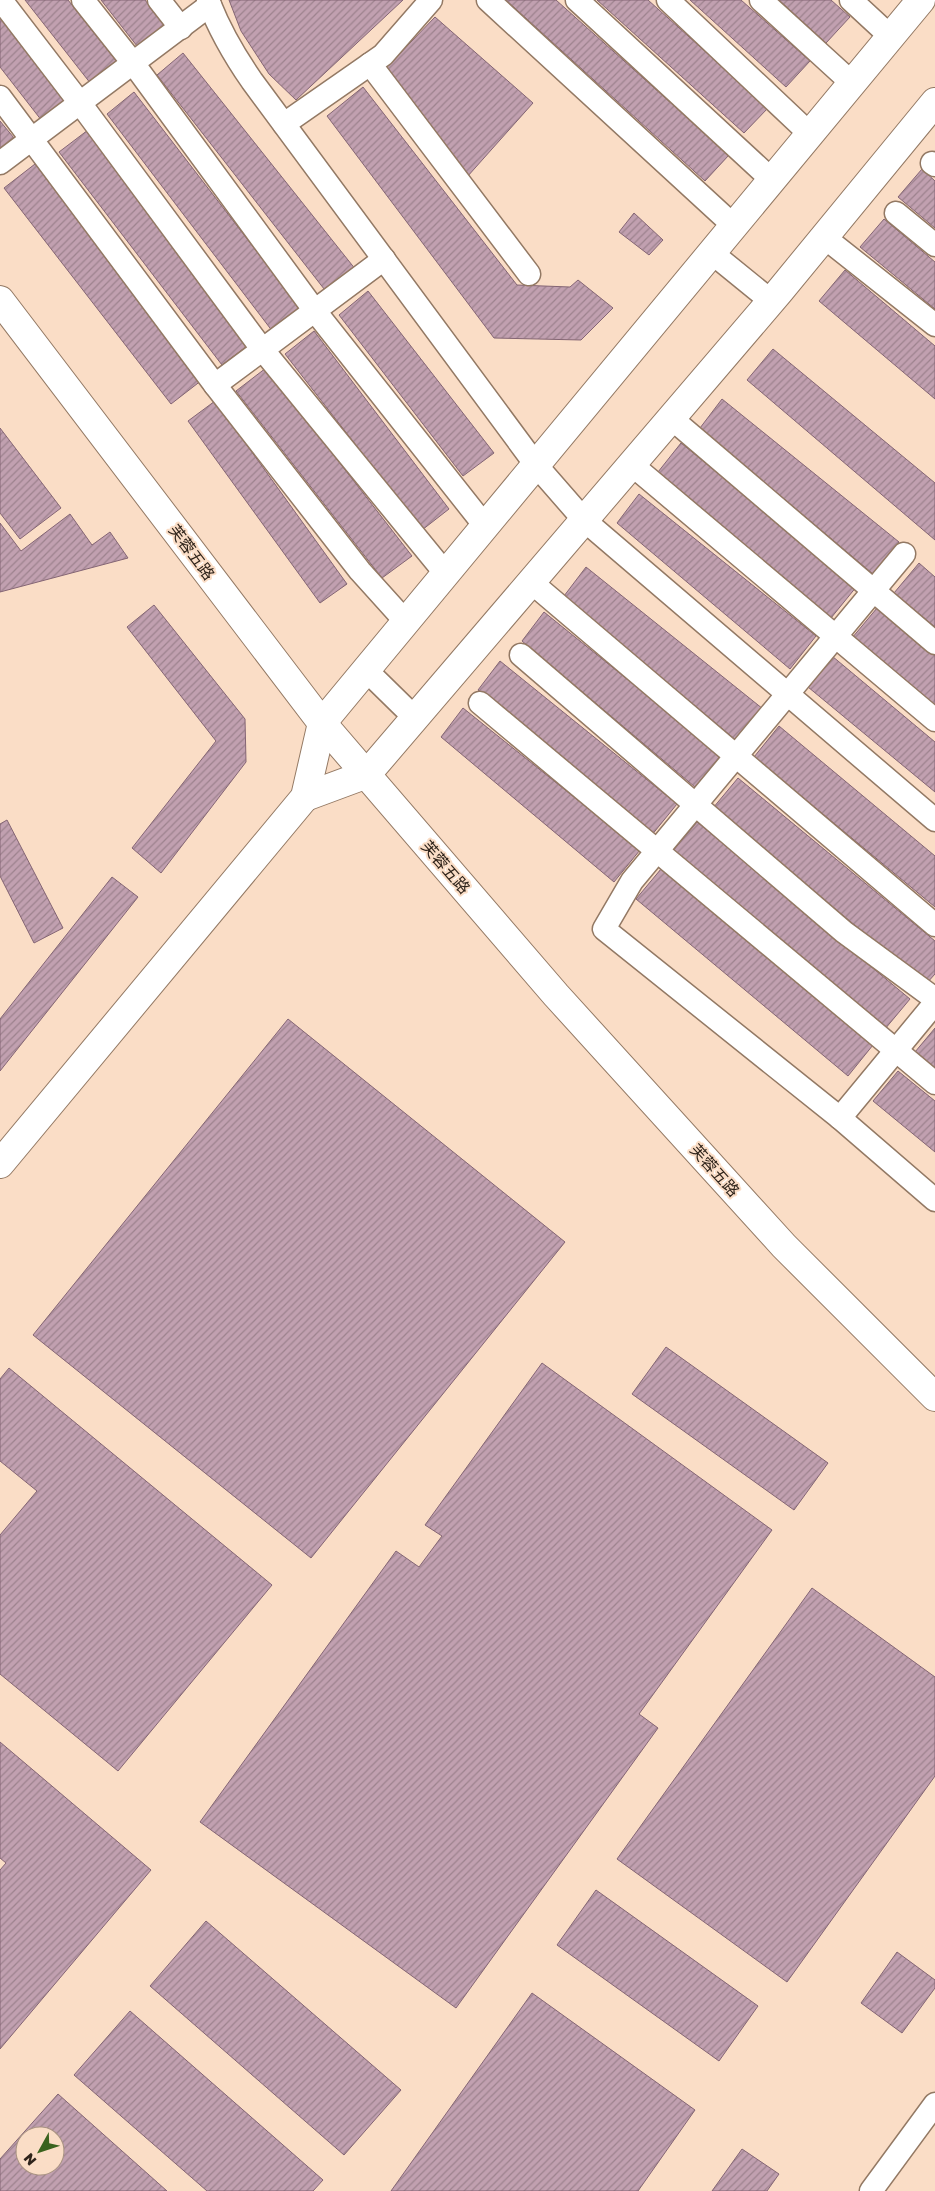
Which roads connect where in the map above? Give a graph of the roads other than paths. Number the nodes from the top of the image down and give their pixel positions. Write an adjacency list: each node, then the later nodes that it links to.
1 (1, 0): 19 (street)
2 (83, 0): 14 (street)
3 (158, 0): 12 (street)
4 (431, 0): 15 (street)
5 (488, 0): 26 (street)
6 (577, 0): 24 (street)
7 (668, 0): 21 (street)
8 (761, 0): 16 (street)
9 (851, 0): 13 (street)
10 (921, 0): 13 (street)
11 (209, 3): 12 (street); 20 (street)
12 (181, 28): 14 (street)
13 (891, 37): 16 (street)
14 (133, 63): 19 (street); 34 (street)
15 (370, 64): 20 (street); 31 (street)
16 (852, 84): 21 (street)
17 (0, 97): 22 (street)
18 (935, 102): 27 (street)
19 (80, 103): 22 (street); 36 (street)
20 (284, 124): 30 (street)
21 (810, 134): 24 (street)
22 (32, 139): 23 (street); 37 (street)
23 (0, 163)
24 (772, 180): 26 (street)
25 (896, 213): 28 (street)
26 (734, 226): 29 (street)
27 (824, 237): 33 (street); 35 (street)
28 (935, 245)
29 (712, 253): 33 (street); 40 (street)
30 (384, 259): 34 (street); 40 (street)
31 (529, 274)
32 (0, 300): 56 (street, 芙蓉五路)
33 (771, 301): 38 (street)
34 (315, 311): 36 (street); 42 (street)
35 (935, 326)
36 (262, 350): 37 (street); 44 (street)
37 (214, 385): 47 (street)
38 (672, 418): 39 (street); 46 (street)
39 (631, 464): 41 (street); 48 (street)
40 (536, 465): 41 (street); 42 (street)
41 (584, 520): 45 (street); 52 (street)
42 (485, 526): 44 (street)
43 (904, 554): 46 (street)
44 (446, 574): 47 (street)
45 (531, 582): 54 (street); 57 (street)
46 (873, 592): 48 (street); 49 (street)
47 (406, 622): 51 (street)
48 (835, 637): 52 (street); 55 (street)
49 (935, 644)
50 (520, 655): 60 (street)
51 (366, 670): 54 (street); 56 (street)
52 (788, 695): 57 (street); 61 (street)
53 (480, 703): 62 (street)
54 (414, 718): 58 (street)
55 (935, 720)
56 (322, 723): 58 (street, 芙蓉五路); 59 (street)
57 (736, 757): 60 (street); 63 (street)
58 (367, 774): 59 (street); 71 (street, 芙蓉五路)
59 (304, 797): 69 (street)
60 (696, 805): 62 (street); 64 (street)
61 (935, 820)
62 (657, 851): 66 (street); 68 (street)
63 (935, 925)
64 (935, 999)
65 (935, 1003): 66 (street)
66 (896, 1051): 67 (street); 68 (street)
67 (935, 1083)
68 (840, 1118): 70 (street)
69 (0, 1164)
70 (935, 1200)
71 (935, 1397)
72 (935, 2104): 73 (street)
73 (871, 2191)

